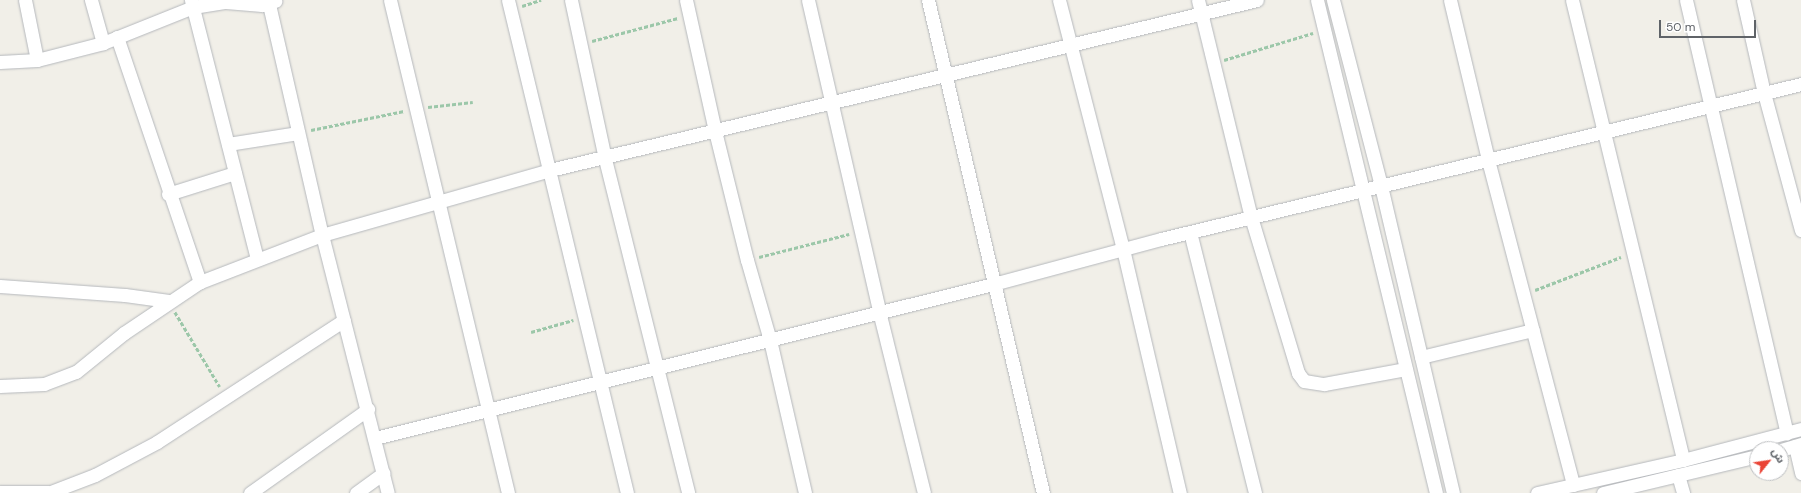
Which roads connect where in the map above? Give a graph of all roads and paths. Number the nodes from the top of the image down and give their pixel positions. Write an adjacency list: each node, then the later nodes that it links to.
1 (24, 0): 28 (street)
2 (91, 0): 25 (street)
3 (390, 0): 37 (street)
4 (541, 0): 20 (path)
5 (571, 0): 26 (street)
6 (686, 0): 22 (street)
7 (808, 0): 35 (street)
8 (928, 0): 31 (street)
9 (1059, 0): 27 (street)
10 (1198, 0): 21 (street)
11 (1257, 0): 21 (street)
12 (1317, 0): 23 (street)
13 (1333, 0): 46 (street)
14 (1450, 0): 43 (street)
15 (1572, 0): 40 (street)
16 (1686, 0): 36 (street)
17 (1743, 0): 33 (street)
18 (271, 1): 19 (street); 39 (street)
19 (192, 3): 24 (street); 41 (street)
20 (509, 5): 44 (street)
21 (1201, 13): 27 (street); 30 (street)
22 (689, 15): 26 (path); 38 (street)
23 (1323, 30): 30 (path); 47 (street)
24 (117, 37): 25 (street); 48 (street)
25 (103, 43): 28 (street)
26 (580, 44): 42 (street)
27 (1071, 45): 31 (street); 55 (street)
28 (37, 60): 29 (street)
29 (0, 62)
30 (1212, 63): 50 (street)
31 (947, 75): 35 (street); 60 (street)
32 (1801, 84): 33 (street)
33 (1764, 93): 36 (street); 51 (street)
34 (473, 102): 37 (path)
35 (833, 102): 38 (street); 52 (street)
36 (1710, 105): 40 (street); 79 (street)
37 (415, 109): 39 (path); 49 (street)
38 (715, 131): 42 (street); 58 (street)
39 (298, 133): 41 (street); 54 (street)
40 (1603, 133): 43 (street); 56 (street)
41 (228, 144): 45 (street)
42 (605, 159): 44 (street); 71 (street)
43 (1488, 160): 46 (street); 62 (street)
44 (550, 170): 49 (street); 65 (street)
45 (235, 173): 48 (street); 57 (street)
46 (1381, 186): 47 (street); 70 (street)
47 (1363, 190): 50 (street); 72 (street)
48 (168, 194): 59 (street)
49 (439, 200): 54 (street); 77 (street)
50 (1251, 217): 53 (street); 72 (street)
51 (1801, 230)
52 (862, 231): 58 (path); 64 (street)
53 (1190, 232): 55 (street); 100 (street)
54 (322, 235): 57 (street); 66 (street)
55 (1123, 249): 60 (street); 99 (street)
56 (1632, 254): 62 (path); 83 (street)
57 (257, 260): 59 (street)
58 (747, 260): 69 (street)
59 (200, 282): 63 (street)
60 (993, 284): 64 (street); 98 (street)
61 (0, 286): 63 (street)
62 (1523, 295): 67 (street)
63 (169, 301): 74 (street); 75 (path)
64 (879, 312): 69 (street); 97 (street)
65 (583, 317): 68 (path); 73 (street)
66 (344, 320): 75 (street); 76 (street)
67 (1533, 330): 70 (street); 87 (street)
68 (531, 332)
69 (770, 340): 71 (street); 96 (street)
70 (1421, 357): 102 (street)
71 (657, 367): 73 (street); 95 (street)
72 (1406, 369): 101 (street)
73 (600, 382): 77 (street); 94 (street)
74 (0, 386)
75 (226, 397): 89 (street)
76 (368, 409): 80 (street); 90 (street)
77 (488, 411): 80 (street); 93 (street)
78 (1801, 429): 79 (street)
79 (1787, 433): 83 (street)
80 (375, 438): 84 (street)
81 (1798, 445): 85 (street)
82 (1749, 458): 86 (street)
83 (1683, 460): 87 (street)
84 (384, 473): 91 (street); 92 (street)
85 (1801, 473)
86 (1678, 476): 104 (street); 105 (street)
87 (1573, 485): 103 (street)
88 (0, 492): 89 (street)
89 (48, 493)
90 (250, 493)
91 (356, 493)
92 (388, 493)
93 (508, 493)
94 (627, 493)
95 (688, 493)
96 (805, 493)
97 (924, 493)
98 (1043, 493)
99 (1180, 493)
100 (1256, 493)
101 (1436, 493)
102 (1453, 493)
103 (1537, 493)
104 (1603, 493)
105 (1683, 493)

